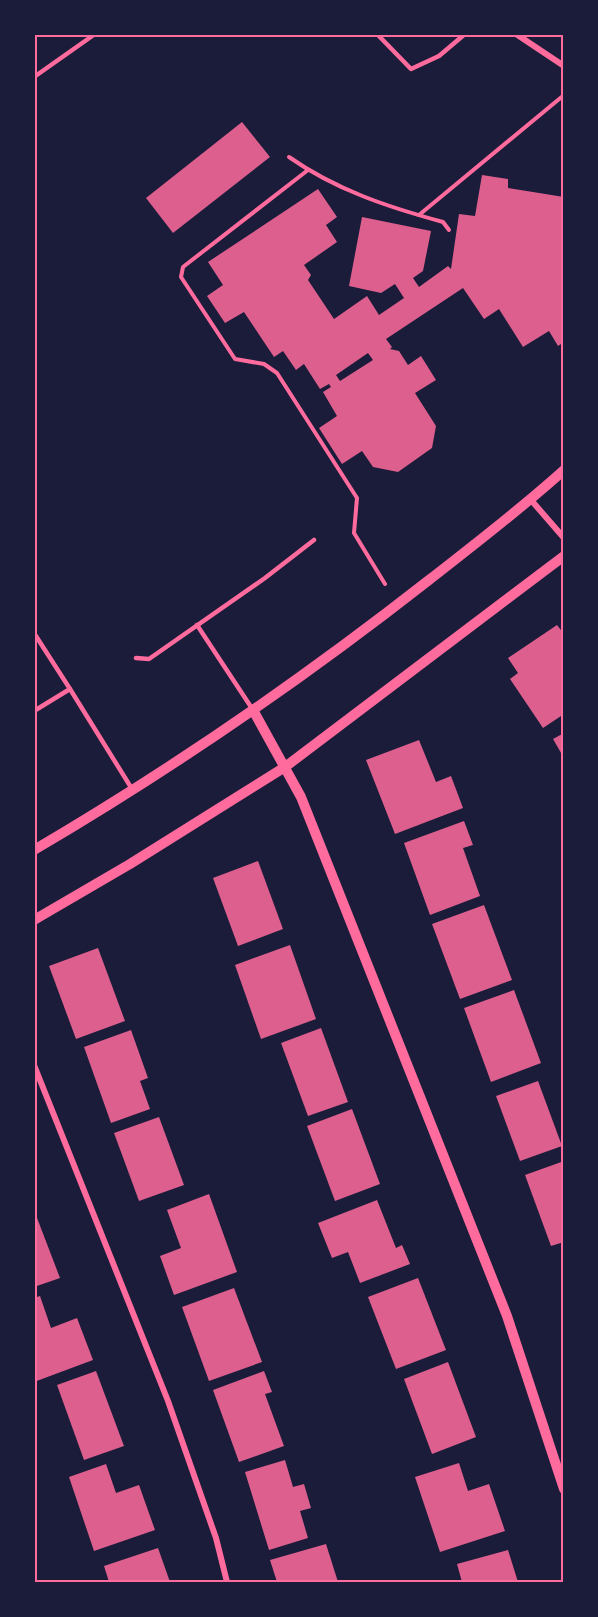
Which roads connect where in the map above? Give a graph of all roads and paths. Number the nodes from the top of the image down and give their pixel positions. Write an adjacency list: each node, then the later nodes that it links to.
1 (95, 34): 6 (lane)
2 (377, 34): 3 (lane)
3 (465, 34)
4 (516, 34): 5 (street)
5 (564, 66)
6 (34, 77)
7 (564, 95): 10 (path)
8 (289, 157): 9 (path)
9 (308, 170): 10 (path); 17 (path)
10 (419, 215): 11 (path)
11 (449, 230)
12 (564, 470): 13 (street)
13 (531, 500): 14 (street); 22 (street)
14 (564, 538)
15 (314, 540): 18 (lane)
16 (564, 556): 24 (street)
17 (385, 584)
18 (197, 625): 20 (lane); 22 (lane)
19 (34, 633): 21 (lane)
20 (136, 658)
21 (70, 689): 23 (lane); 25 (lane)
22 (253, 710): 24 (street); 25 (street)
23 (34, 711)
24 (285, 767): 27 (street); 29 (street)
25 (134, 791): 26 (street)
26 (34, 850)
27 (34, 920)
28 (34, 1065): 30 (street)
29 (564, 1489)
30 (227, 1582)

